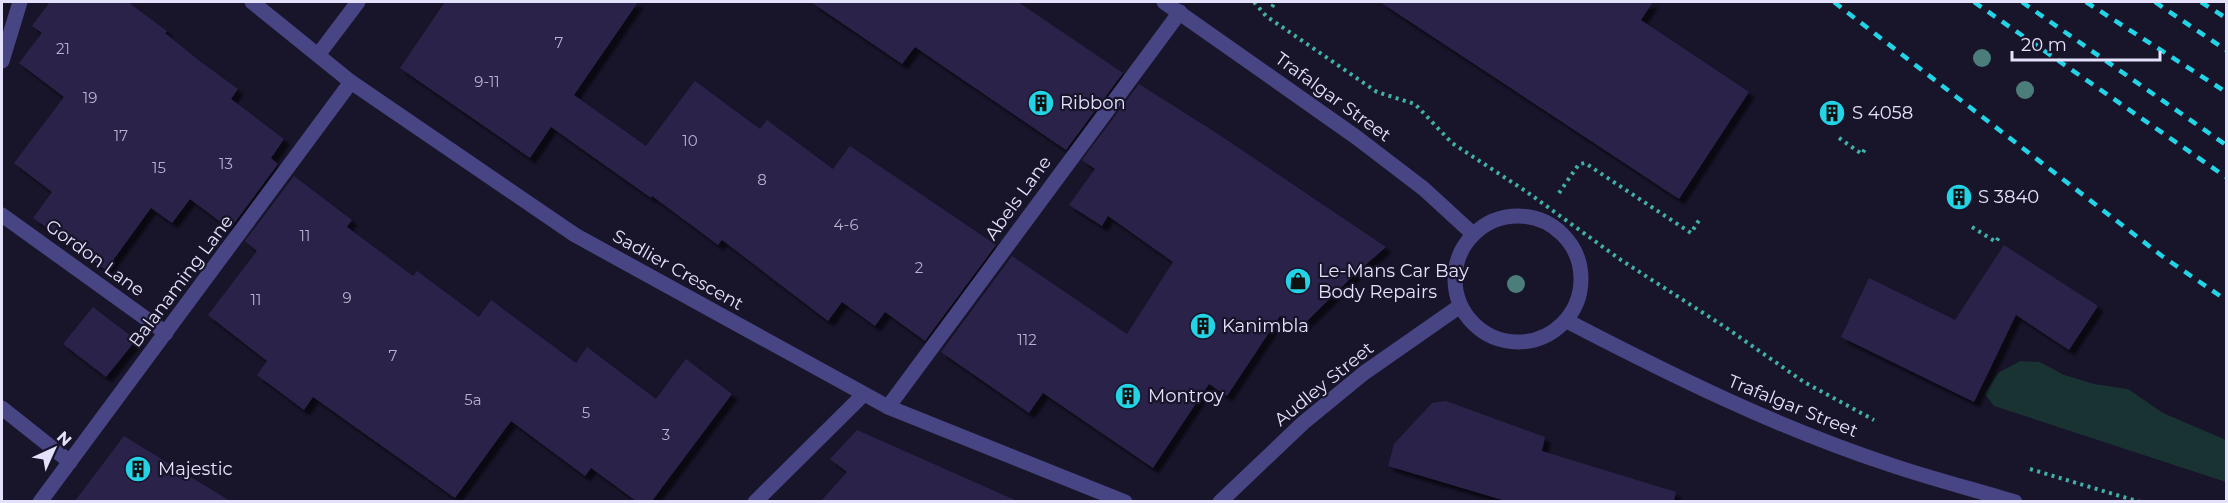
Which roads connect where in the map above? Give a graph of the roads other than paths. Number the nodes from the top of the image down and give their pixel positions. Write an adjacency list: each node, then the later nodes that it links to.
1 (20, 2): 7 (street)
2 (252, 2): 6 (street, Sadlier Crescent)
3 (358, 2): 6 (street)
4 (1164, 2): 5 (street, Trafalgar Street)
5 (1180, 12): 10 (street, Trafalgar Street); 15 (street, Abels Lane)
6 (318, 56): 8 (street, Sadlier Crescent)
7 (2, 61)
8 (351, 82): 13 (street, Balanaming Lane); 14 (street, Sadlier Crescent)
9 (2, 215): 13 (street, Gordon Lane)
10 (1473, 234): 11 (street); 12 (street)
11 (1460, 306): 12 (street); 21 (street, Audley Street)
12 (1567, 321): 22 (street, Trafalgar Street)
13 (166, 333): 17 (street, Balanaming Lane)
14 (863, 395): 15 (street, Sadlier Crescent); 19 (street)
15 (888, 407): 20 (street, Sadlier Crescent)
16 (2, 408): 17 (street)
17 (70, 462): 18 (street, Balanaming Lane)
18 (40, 501)
19 (755, 501)
20 (1125, 501)
21 (1220, 501)
22 (2014, 501)

